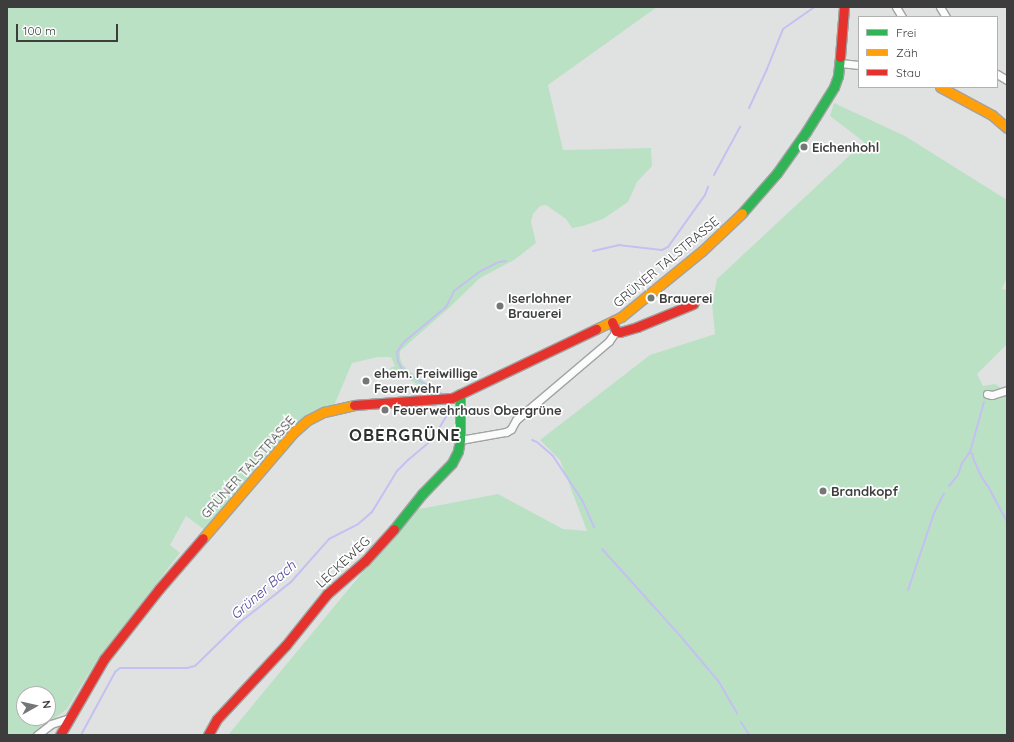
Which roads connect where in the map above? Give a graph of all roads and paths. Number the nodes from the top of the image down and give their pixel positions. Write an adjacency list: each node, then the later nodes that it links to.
1 (844, 7): 6 (main road, GRÜNER TALSTRASSE)
2 (896, 7): 4 (street)
3 (940, 7): 5 (street)
4 (901, 16)
5 (945, 16)
6 (840, 63): 7 (street); 13 (main road, GRÜNER TALSTRASSE)
7 (858, 65)
8 (998, 75): 9 (street)
9 (1007, 80)
10 (942, 88): 11 (main road)
11 (1007, 128)
12 (693, 304): 14 (main road)
13 (612, 322): 14 (main road); 17 (main road, GRÜNER TALSTRASSE)
14 (616, 331): 18 (street)
15 (1007, 390): 16 (street)
16 (986, 394)
17 (456, 396): 18 (main road, LECKEWEG); 19 (main road, GRÜNER TALSTRASSE)
18 (460, 440): 22 (main road, LECKEWEG)
19 (70, 718): 20 (street); 21 (main road, GRÜNER TALSTRASSE)
20 (37, 735)
21 (60, 735)
22 (208, 735)

